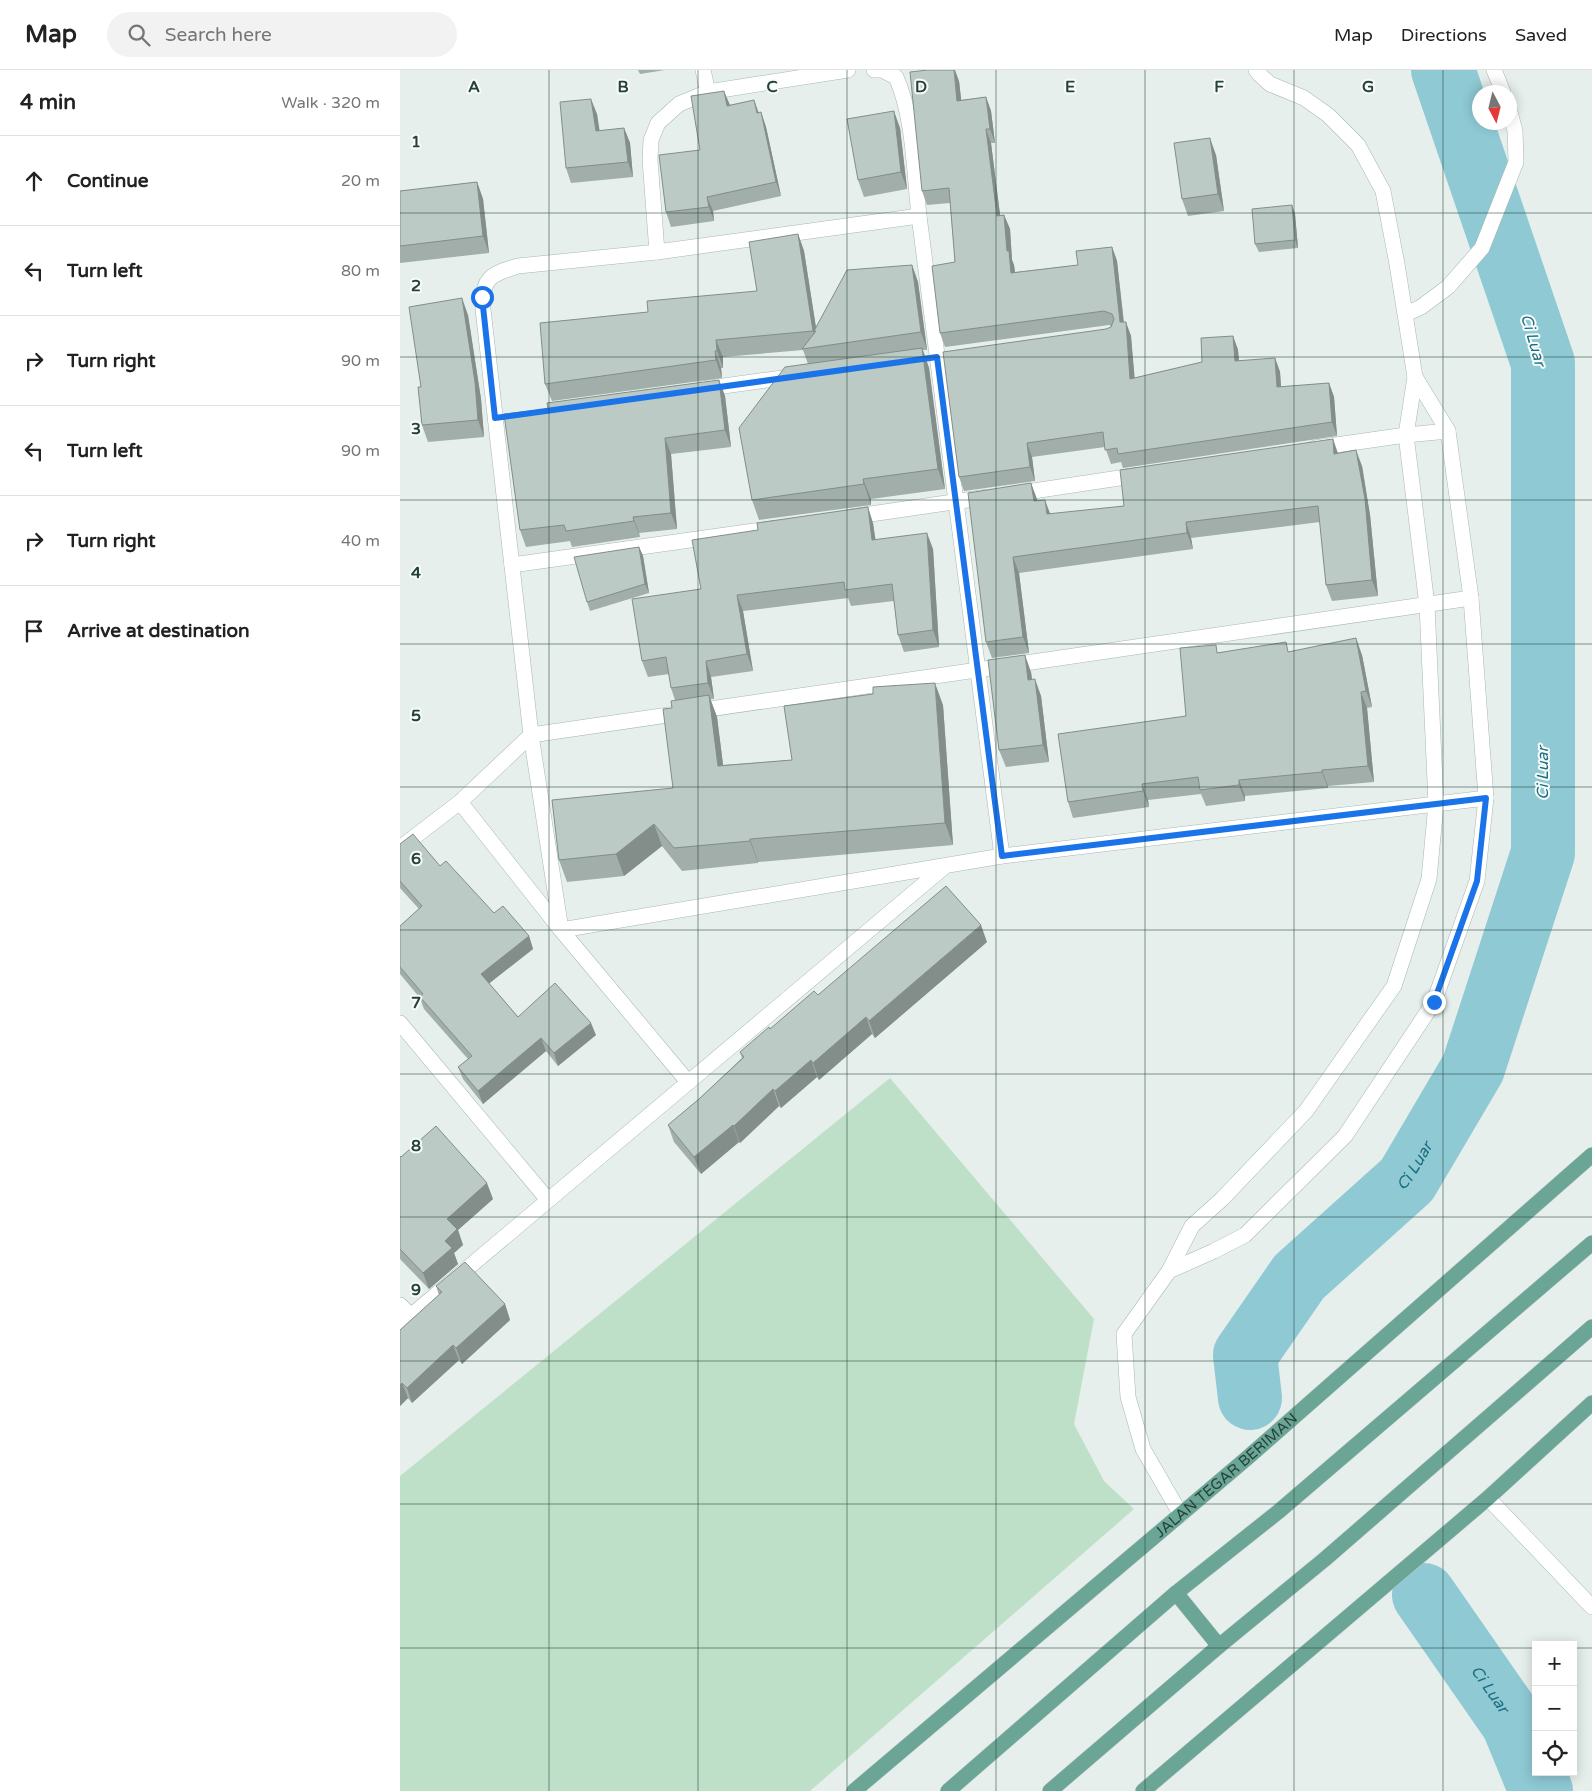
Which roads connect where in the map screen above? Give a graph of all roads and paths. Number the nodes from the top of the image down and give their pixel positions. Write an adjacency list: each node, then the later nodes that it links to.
1 (703, 70): 7 (street)
2 (848, 70): 7 (street)
3 (874, 70): 9 (street)
4 (1256, 70): 11 (street)
5 (1494, 70): 6 (street)
6 (1500, 85)
7 (708, 92): 10 (street)
8 (1515, 130): 11 (street)
9 (919, 216): 10 (street); 13 (street)
10 (657, 252): 24 (street)
11 (1406, 314): 15 (street)
12 (956, 354): 13 (street)
13 (932, 358): 21 (street)
14 (809, 375): 16 (street)
15 (1415, 377): 17 (street); 18 (street)
16 (692, 391)
17 (1448, 431): 18 (street); 25 (street)
18 (1406, 435): 19 (street); 26 (street)
19 (1298, 451)
20 (1152, 473): 21 (street)
21 (956, 502): 22 (street); 27 (street)
22 (838, 519)
23 (788, 526): 24 (street)
24 (512, 565): 28 (street)
25 (1471, 598): 26 (street); 29 (street)
26 (1427, 605): 27 (street); 31 (street)
27 (978, 670): 28 (street); 33 (street)
28 (531, 735): 30 (street); 35 (street)
29 (1486, 798): 31 (street); 41 (street)
30 (460, 802): 32 (street); 35 (street)
31 (1436, 804): 33 (street); 41 (street)
32 (400, 848)
33 (1002, 856): 34 (street)
34 (944, 866): 35 (street); 37 (street)
35 (561, 930): 37 (street)
36 (400, 1023): 39 (street)
37 (688, 1082): 39 (street)
38 (1592, 1155): 47 (main road, JALAN TEGAR BERIMAN)
39 (548, 1200): 43 (street)
40 (1592, 1243): 48 (main road)
41 (1169, 1271): 47 (street)
42 (400, 1305): 43 (street)
43 (405, 1321)
44 (1592, 1327): 50 (main road)
45 (1592, 1403): 46 (main road)
46 (1488, 1498): 49 (street); 54 (main road)
47 (1181, 1514): 51 (main road, JALAN TEGAR BERIMAN)
48 (1176, 1593): 50 (main road); 52 (main road)
49 (1592, 1607)
50 (1219, 1646): 53 (main road)
51 (854, 1791)
52 (948, 1791)
53 (1050, 1791)
54 (1143, 1791)

